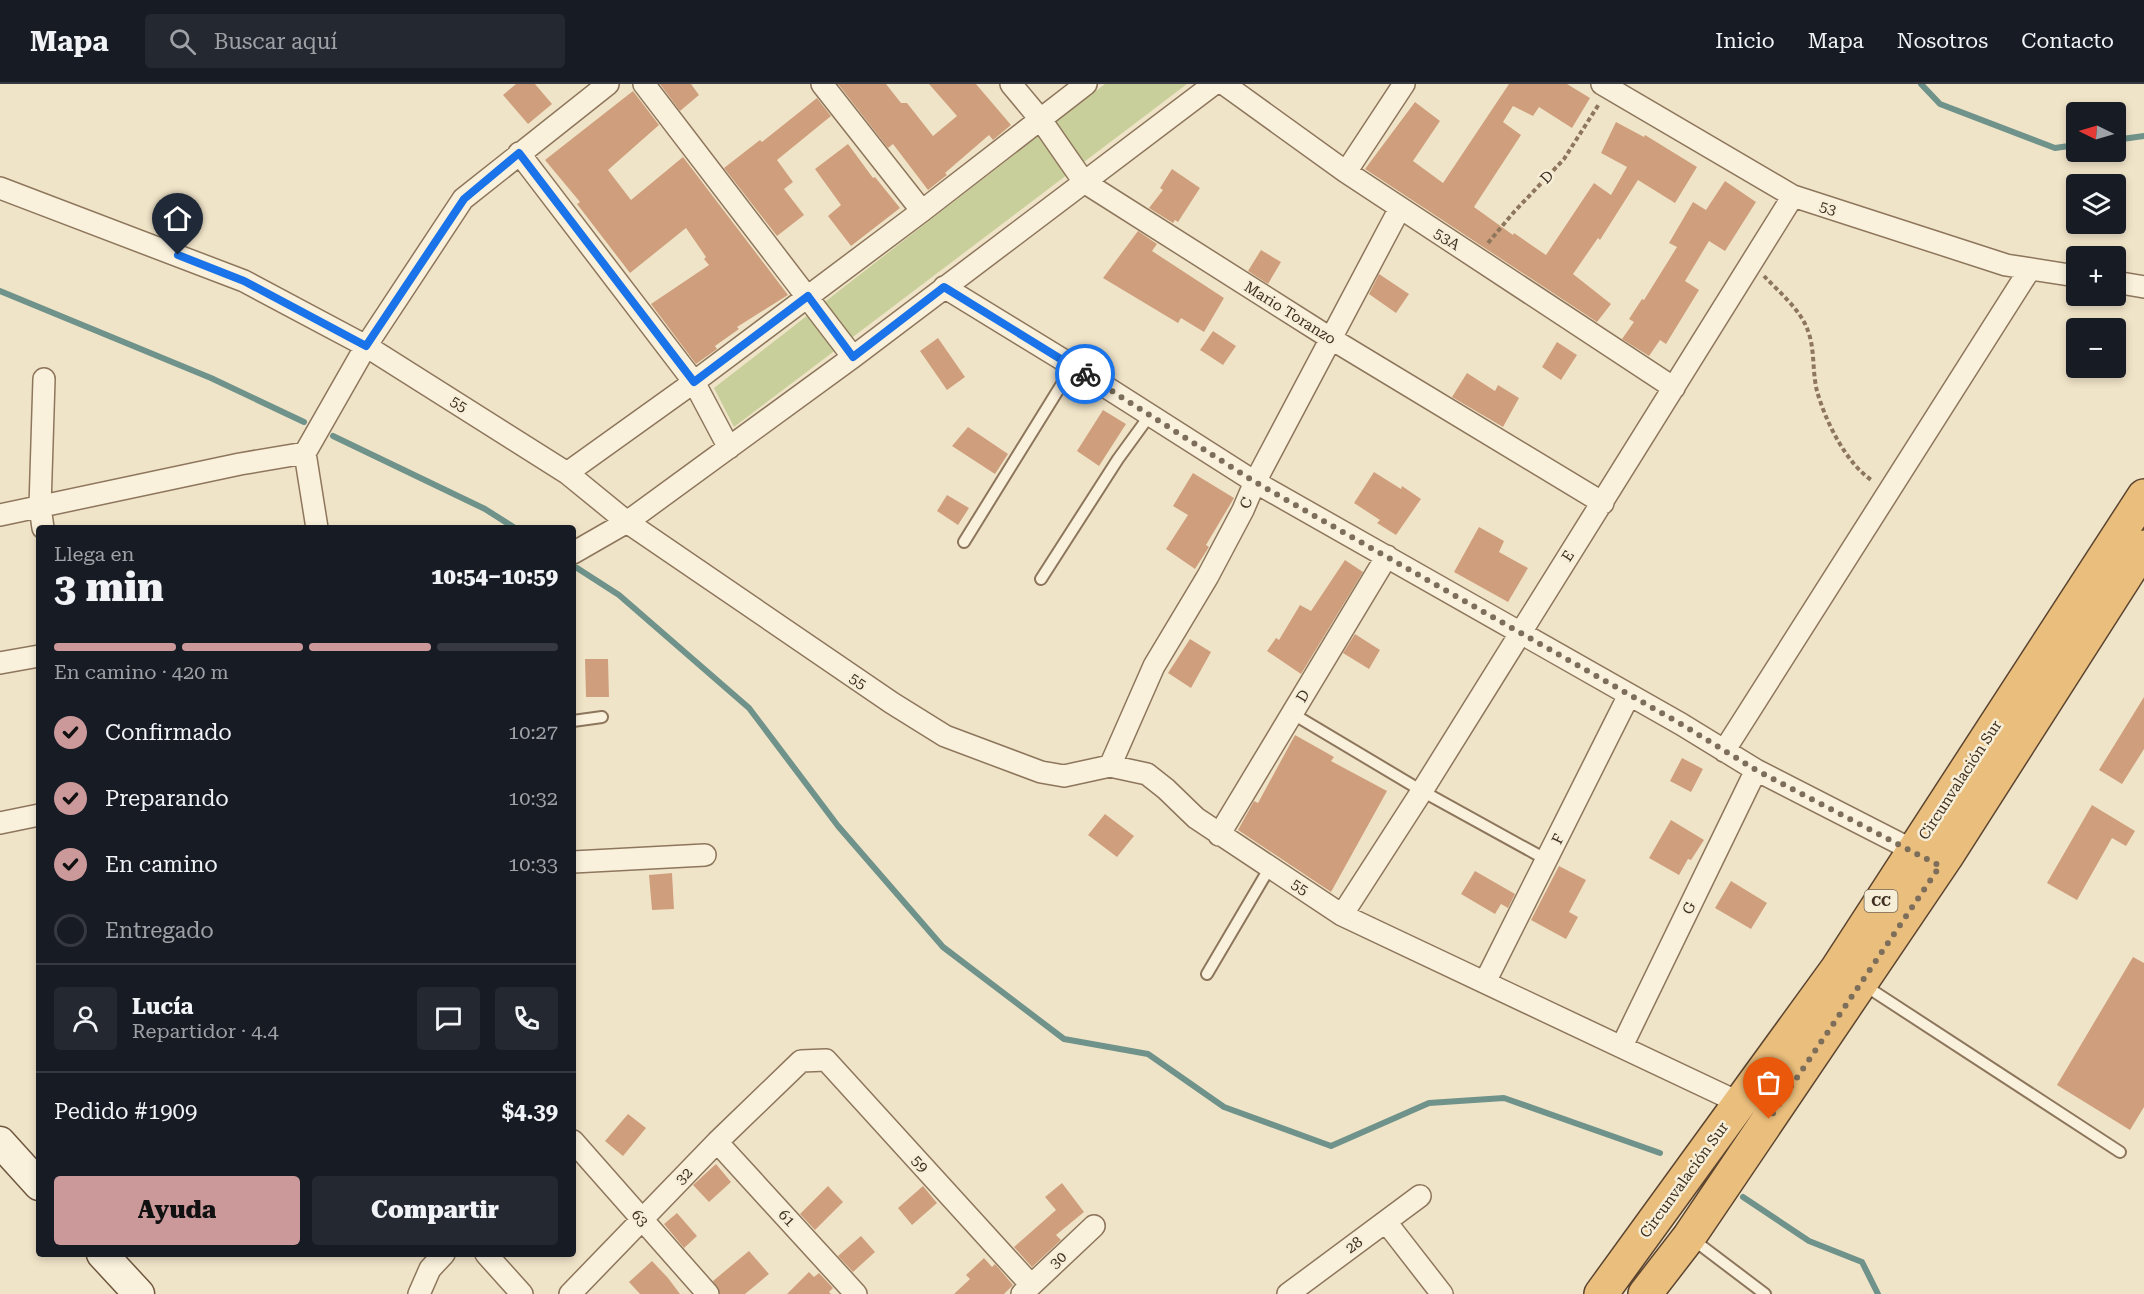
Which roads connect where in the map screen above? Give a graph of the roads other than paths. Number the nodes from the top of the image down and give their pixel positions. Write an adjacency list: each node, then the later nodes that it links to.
1 (608, 84): 11 (street)
2 (644, 84): 23 (street)
3 (822, 84): 17 (street)
4 (1011, 84): 10 (street, Mario Toranzo)
5 (1086, 84): 10 (street)
6 (1214, 84): 13 (street)
7 (1224, 84): 12 (street, 53A)
8 (1404, 84): 12 (street)
9 (1605, 86): 15 (street, 53)
10 (1041, 120): 13 (street, Mario Toranzo); 17 (street)
11 (519, 153): 25 (street); 29 (street)
12 (1346, 172): 16 (street, 53A)
13 (1084, 182): 22 (street); 24 (street, Mario Toranzo)
14 (0, 188): 25 (street, 55)
15 (1792, 196): 18 (street, 53); 30 (street, E)
16 (1400, 208): 24 (street, C); 30 (street, 53A)
17 (922, 211): 23 (street)
18 (2030, 269): 19 (street, 53); 55 (street)
19 (2066, 274)
20 (2126, 284): 21 (street)
21 (2144, 286)
22 (944, 287): 26 (street); 27 (street)
23 (808, 296): 26 (street); 29 (street)
24 (1330, 338): 35 (street, C); 37 (street, Mario Toranzo)
25 (366, 346): 33 (street); 34 (street, 55)
26 (853, 357): 32 (street)
27 (1073, 366): 31 (street); 43 (lane)
28 (44, 379): 38 (street)
29 (694, 382): 32 (street); 34 (street)
30 (1674, 388): 37 (street, E)
31 (1150, 416): 35 (street); 47 (lane)
32 (729, 448): 40 (street)
33 (305, 453): 38 (street); 42 (street)
34 (567, 473): 40 (street, 55)
35 (1255, 482): 46 (street); 56 (street, C)
36 (2144, 496): 63 (highway, Circunvalación Sur / CC)
37 (1603, 503): 48 (street, E)
38 (40, 507): 39 (street); 41 (street)
39 (0, 515)
40 (627, 522): 45 (street); 56 (street, 55)
41 (43, 525)
42 (317, 525)
43 (964, 542)
44 (2144, 547): 63 (highway, Circunvalación Sur / CC)
45 (576, 551)
46 (1387, 556): 48 (street); 52 (street, D)
47 (1041, 579)
48 (1519, 633): 51 (street); 58 (street, E)
49 (36, 657): 50 (street)
50 (0, 663)
51 (1629, 695): 55 (street); 64 (street, F)
52 (1293, 714): 58 (lane); 61 (street, D)
53 (602, 717): 54 (lane)
54 (576, 721)
55 (1724, 751): 57 (street)
56 (1110, 766): 61 (street, 55)
57 (1756, 770): 63 (street); 71 (street, G)
58 (1422, 791): 64 (lane); 67 (street, E)
59 (36, 816): 60 (street)
60 (0, 823)
61 (1219, 835): 66 (street, 55)
62 (705, 855): 65 (street)
63 (1927, 858): 69 (highway, Circunvalación Sur / CC)
64 (1547, 860): 70 (street, F)
65 (576, 862)
66 (1270, 867): 67 (street, 55); 68 (lane)
67 (1342, 915): 70 (street, 55)
68 (1207, 975)
69 (1849, 976): 73 (highway, Circunvalación Sur / CC); 77 (lane); 83 (highway, Circunvalación Sur / CC)
70 (1485, 982): 71 (street, 55)
71 (1622, 1046): 73 (street, 55)
72 (801, 1061): 75 (street, 32); 87 (street, 59)
73 (1740, 1103): 96 (highway, Circunvalación Sur / CC)
74 (0, 1142): 78 (main road)
75 (717, 1142): 80 (street, 32); 93 (street, 61)
76 (576, 1144): 80 (street, 63)
77 (2120, 1152)
78 (36, 1182)
79 (1420, 1196): 81 (street, 28)
80 (642, 1219): 91 (street, 32); 92 (street, 63)
81 (1386, 1222): 94 (street, 28); 95 (street)
82 (1094, 1226): 87 (street, 30)
83 (1689, 1237): 97 (highway, Circunvalación Sur / CC); 98 (lane)
84 (105, 1257): 88 (main road)
85 (441, 1257): 89 (street)
86 (489, 1257): 90 (street)
87 (1026, 1290)
88 (139, 1294)
89 (418, 1294)
90 (522, 1294)
91 (570, 1294)
92 (708, 1294)
93 (856, 1294)
94 (1288, 1294)
95 (1442, 1294)
96 (1601, 1294)
97 (1645, 1294)
98 (1765, 1294)

